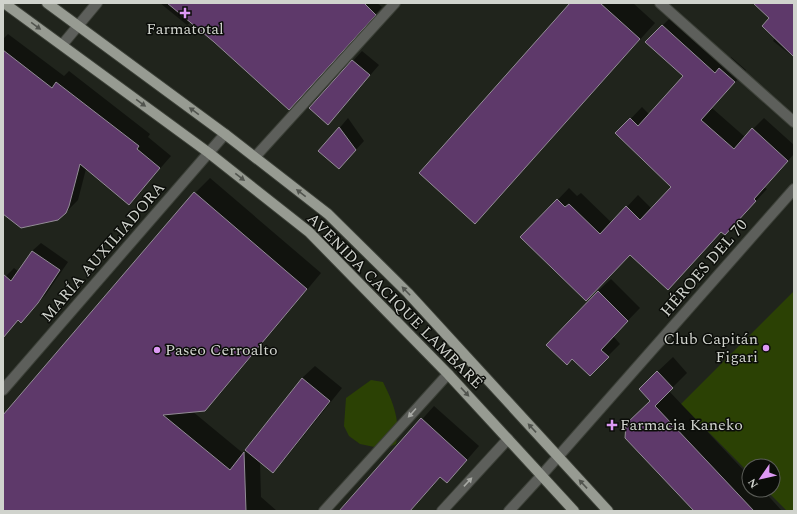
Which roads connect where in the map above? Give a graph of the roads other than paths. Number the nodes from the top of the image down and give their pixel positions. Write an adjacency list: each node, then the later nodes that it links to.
1 (4, 3): 7 (main road, AVENIDA CACIQUE LAMBARÉ, one-way to 7)
2 (47, 3): 6 (main road, AVENIDA CACIQUE LAMBARÉ)
3 (97, 3): 6 (street)
4 (395, 3): 11 (street)
5 (660, 3): 8 (street)
6 (78, 26): 7 (street); 9 (main road, AVENIDA CACIQUE LAMBARÉ, one-way to 6)
7 (62, 45): 10 (main road, AVENIDA CACIQUE LAMBARÉ, one-way to 10)
8 (794, 122)
9 (225, 134): 10 (street, MARÍA AUXILIADORA); 11 (main road, AVENIDA CACIQUE LAMBARÉ)
10 (209, 153): 13 (main road, AVENIDA CACIQUE LAMBARÉ, one-way to 13); 14 (street, MARÍA AUXILIADORA)
11 (255, 157): 16 (main road, AVENIDA CACIQUE LAMBARÉ, one-way to 11)
12 (794, 189): 16 (street, HÉROES DEL 70)
13 (448, 374): 15 (main road, AVENIDA CACIQUE LAMBARÉ, one-way to 15); 18 (street, one-way to 18)
14 (3, 390)
15 (508, 440): 17 (main road, AVENIDA CACIQUE LAMBARÉ); 19 (street, one-way to 15)
16 (558, 457): 17 (street, HÉROES DEL 70); 22 (main road, AVENIDA CACIQUE LAMBARÉ, one-way to 16)
17 (541, 476): 20 (street, HÉROES DEL 70); 21 (main road, AVENIDA CACIQUE LAMBARÉ)
18 (324, 511)
19 (442, 511)
20 (508, 511)
21 (574, 511)
22 (608, 511)

